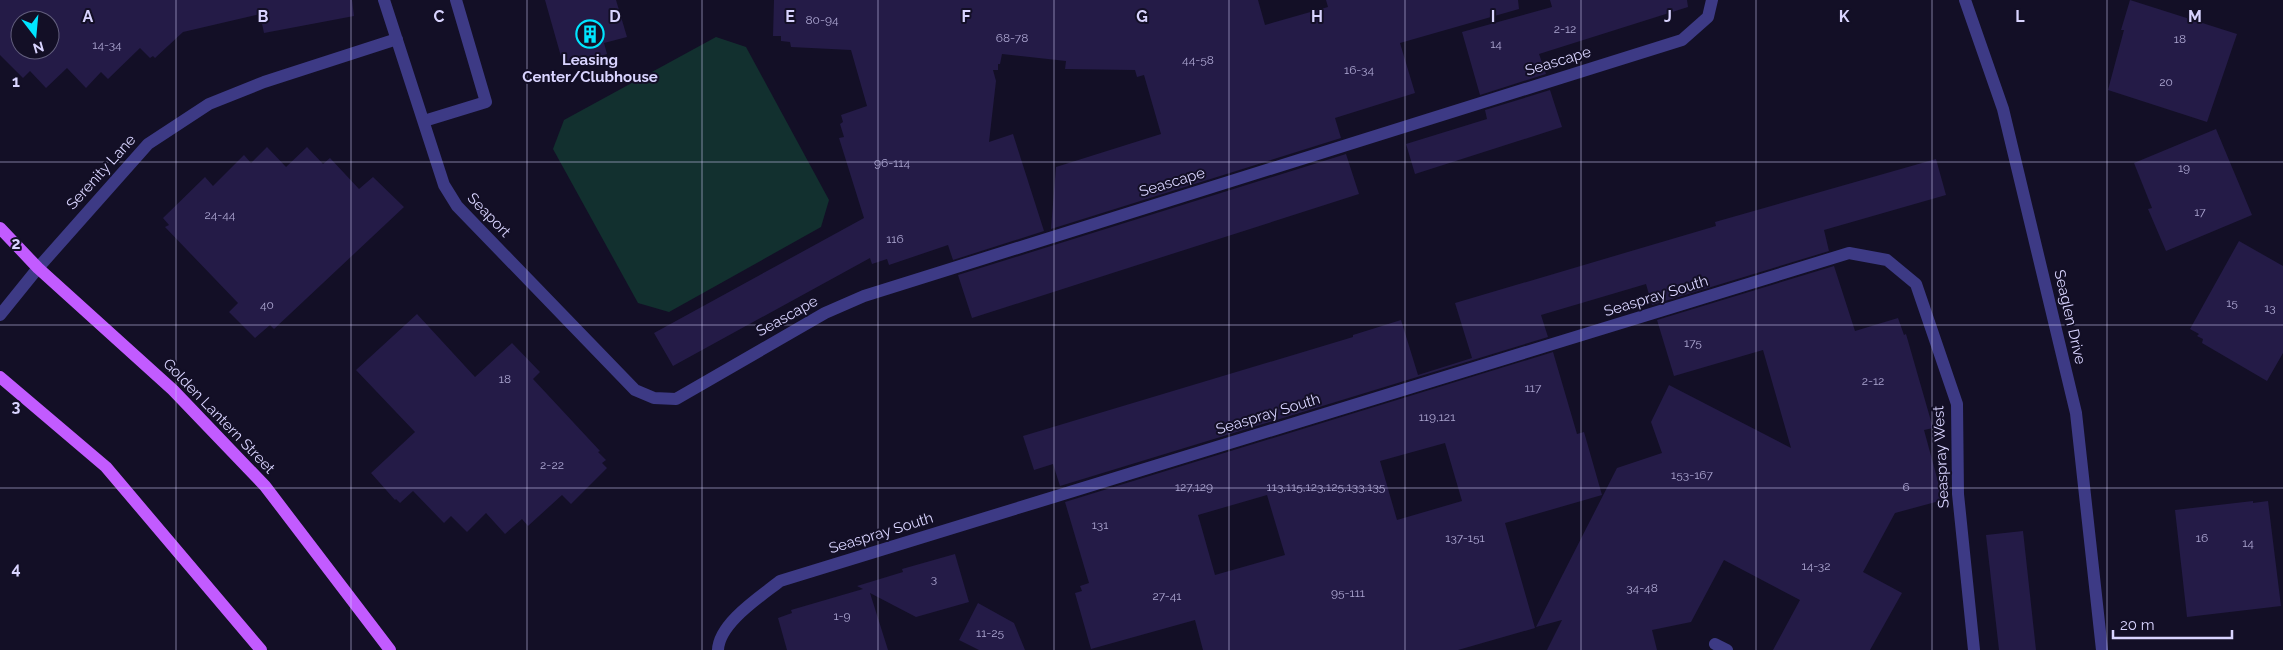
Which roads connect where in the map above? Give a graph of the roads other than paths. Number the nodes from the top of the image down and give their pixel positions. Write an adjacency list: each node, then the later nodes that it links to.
1 (384, 0): 5 (street, Seaport)
2 (456, 0): 6 (street)
3 (1712, 0): 12 (street, Seascape)
4 (1966, 0): 19 (street, Seaglen Drive)
5 (397, 39): 6 (street, Seaport); 9 (street, Serenity Lane)
6 (424, 121): 12 (street, Seaport)
7 (0, 228): 9 (main road, Golden Lantern Street)
8 (1848, 253): 14 (street, Seaspray South); 18 (street, Seaspray West)
9 (38, 268): 10 (street, Serenity Lane); 16 (main road, Golden Lantern Street)
10 (0, 315)
11 (0, 377): 15 (main road)
12 (654, 398)
13 (1715, 644): 17 (street)
14 (718, 645)
15 (261, 650)
16 (390, 650)
17 (1727, 650)
18 (1974, 650)
19 (2102, 650)

